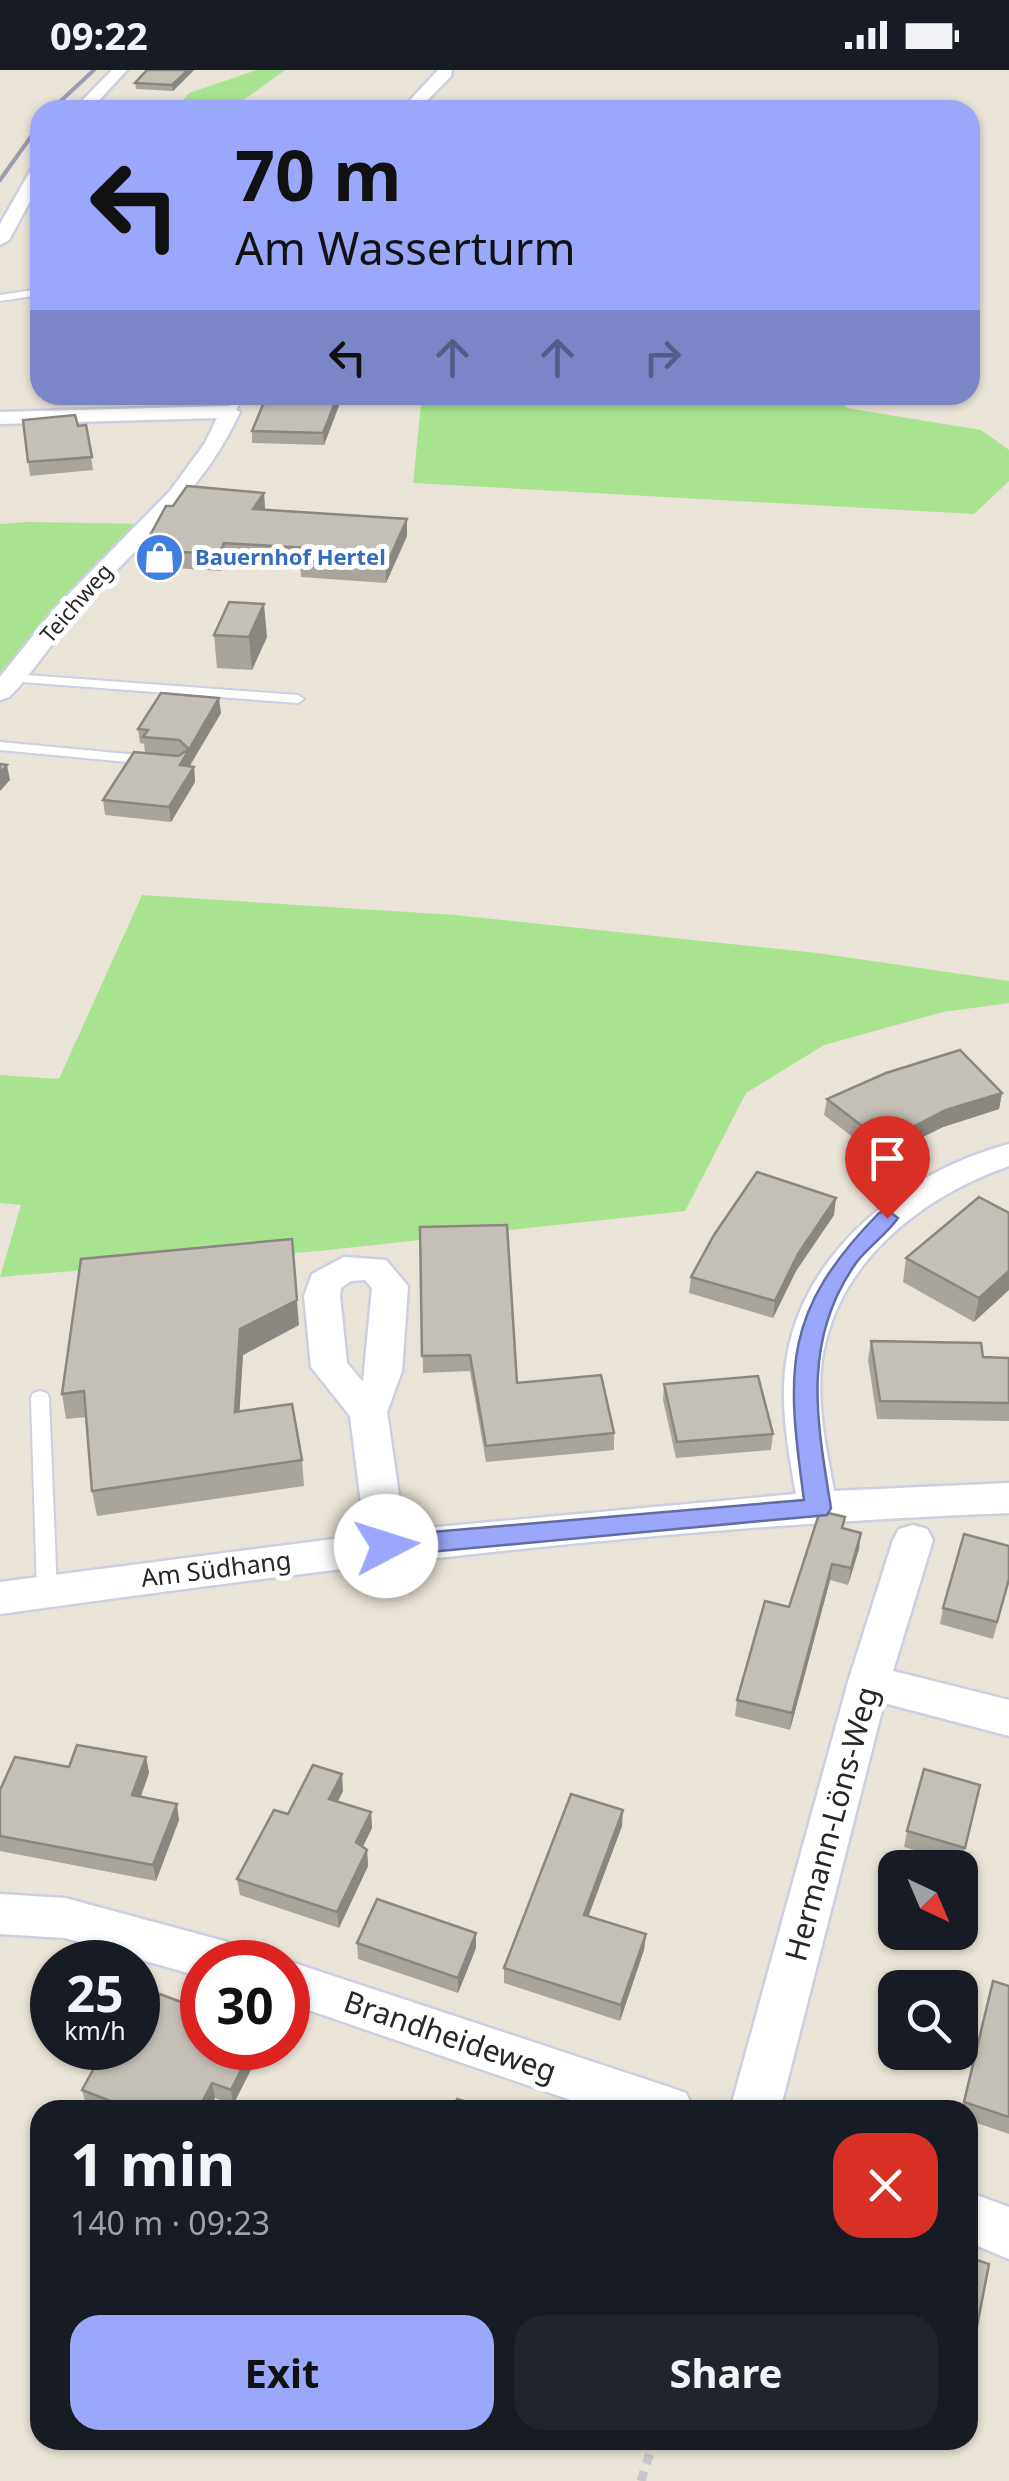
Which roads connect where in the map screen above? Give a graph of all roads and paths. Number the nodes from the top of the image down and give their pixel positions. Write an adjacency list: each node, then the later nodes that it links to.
1 (120, 70): 3 (street)
2 (445, 70): 4 (street)
3 (91, 100)
4 (419, 100)
5 (30, 186): 6 (street)
6 (0, 240)
7 (30, 294): 8 (lane)
8 (0, 298)
9 (218, 405): 11 (street, Teichweg)
10 (235, 405): 12 (street, Teichweg)
11 (0, 418)
12 (7, 685): 13 (lane)
13 (298, 699)
14 (0, 746): 15 (lane)
15 (162, 761)
16 (1009, 1156): 20 (street)
17 (40, 1398): 23 (lane)
18 (368, 1412): 22 (street)
19 (1009, 1498): 20 (street, Am Südhang)
20 (818, 1508): 22 (street, Am Südhang)
21 (912, 1540): 25 (street, Hermann-Löns-Weg)
22 (386, 1546): 23 (street, Am Südhang)
23 (47, 1592): 24 (street, Am Südhang)
24 (0, 1598)
25 (869, 1682): 26 (street); 31 (street, Hermann-Löns-Weg)
26 (1009, 1718)
27 (0, 1914): 28 (street)
28 (180, 1950)
29 (310, 1989): 30 (street, Brandheideweg)
30 (639, 2100)
31 (758, 2100)
32 (978, 2222): 33 (street)
33 (1009, 2233)
34 (651, 2450): 35 (path)
35 (641, 2481)

